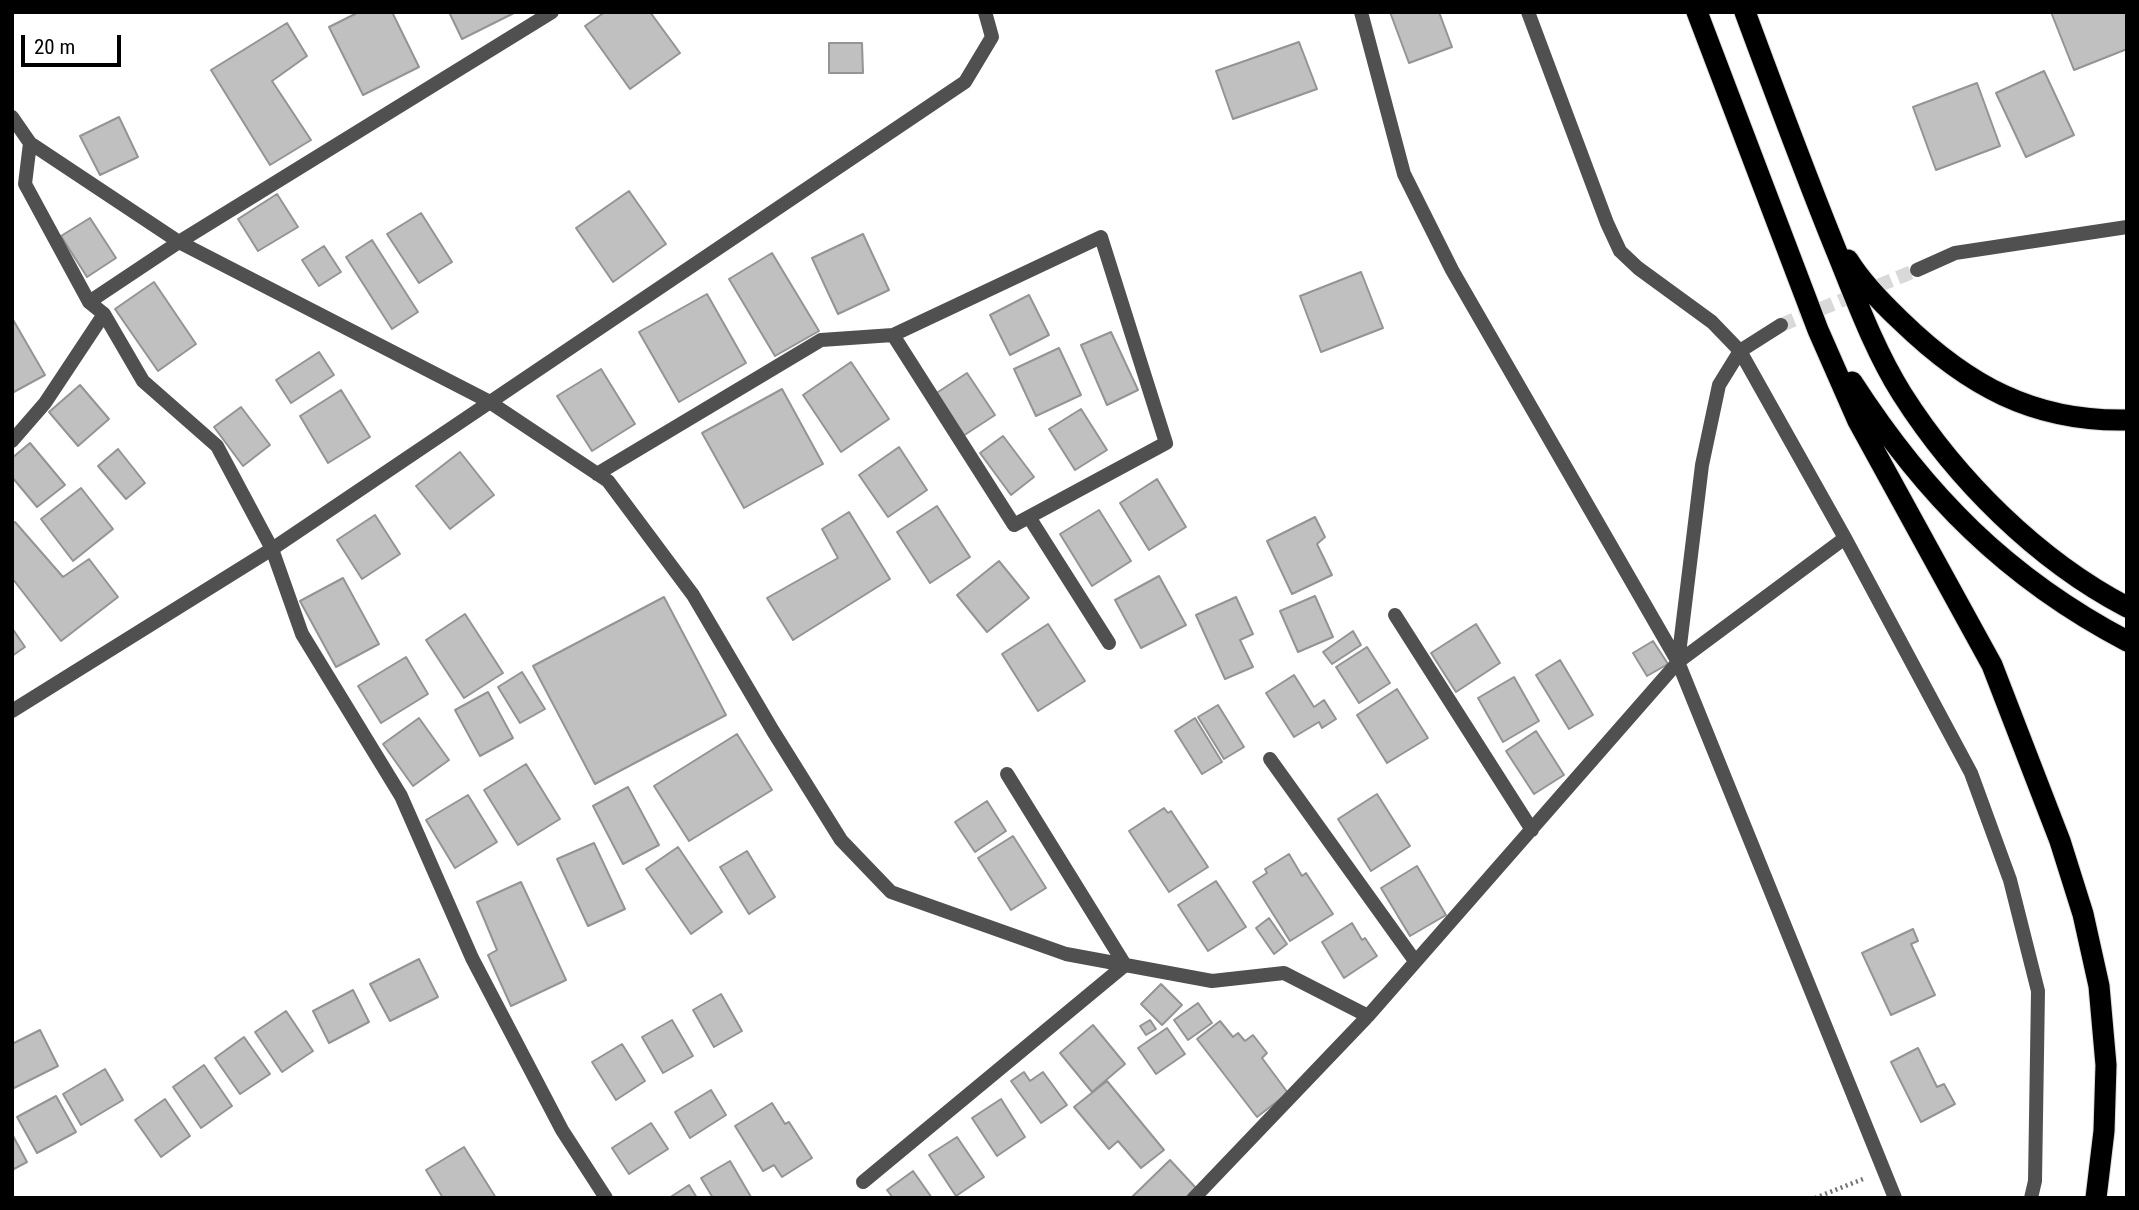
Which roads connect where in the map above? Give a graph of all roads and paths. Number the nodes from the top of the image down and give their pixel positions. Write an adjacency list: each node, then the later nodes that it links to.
1 (552, 12): 11 (street)
2 (985, 12): 19 (street)
3 (1361, 12): 30 (street)
4 (1528, 12): 18 (street)
5 (1697, 12): 16 (highway)
6 (1745, 12): 9 (highway)
7 (12, 117): 8 (street)
8 (30, 144): 11 (street); 13 (street)
9 (1822, 216): 20 (highway); 26 (highway)
10 (2127, 228): 12 (street)
11 (179, 242): 13 (street); 19 (street)
12 (1917, 270)
13 (89, 302): 14 (street)
14 (104, 314): 21 (street); 25 (street)
15 (1781, 325): 18 (street)
16 (1818, 330): 28 (highway); 45 (highway)
17 (893, 335): 22 (street); 23 (street); 23 (street)
18 (1740, 351): 24 (street); 30 (street)
19 (488, 401): 22 (street); 25 (street)
20 (2127, 420)
21 (12, 441)
22 (597, 474): 36 (street)
23 (1029, 517): 29 (street)
24 (1845, 538): 30 (street); 44 (street)
25 (272, 549): 31 (street); 40 (street)
26 (2127, 607)
27 (1395, 615): 34 (street)
28 (2127, 641)
29 (1109, 643)
30 (1678, 662): 34 (street); 38 (street)
31 (12, 711)
32 (1270, 759): 35 (street)
33 (1007, 774): 36 (street)
34 (1532, 830): 35 (street)
35 (1416, 961): 37 (street)
36 (1125, 965): 37 (street); 39 (street)
37 (1368, 1016): 41 (street)
38 (1883, 1172): 42 (path); 43 (street)
39 (863, 1182)
40 (606, 1198)
41 (1194, 1198)
42 (1815, 1198)
43 (1895, 1198)
44 (2031, 1198)
45 (2096, 1198)

